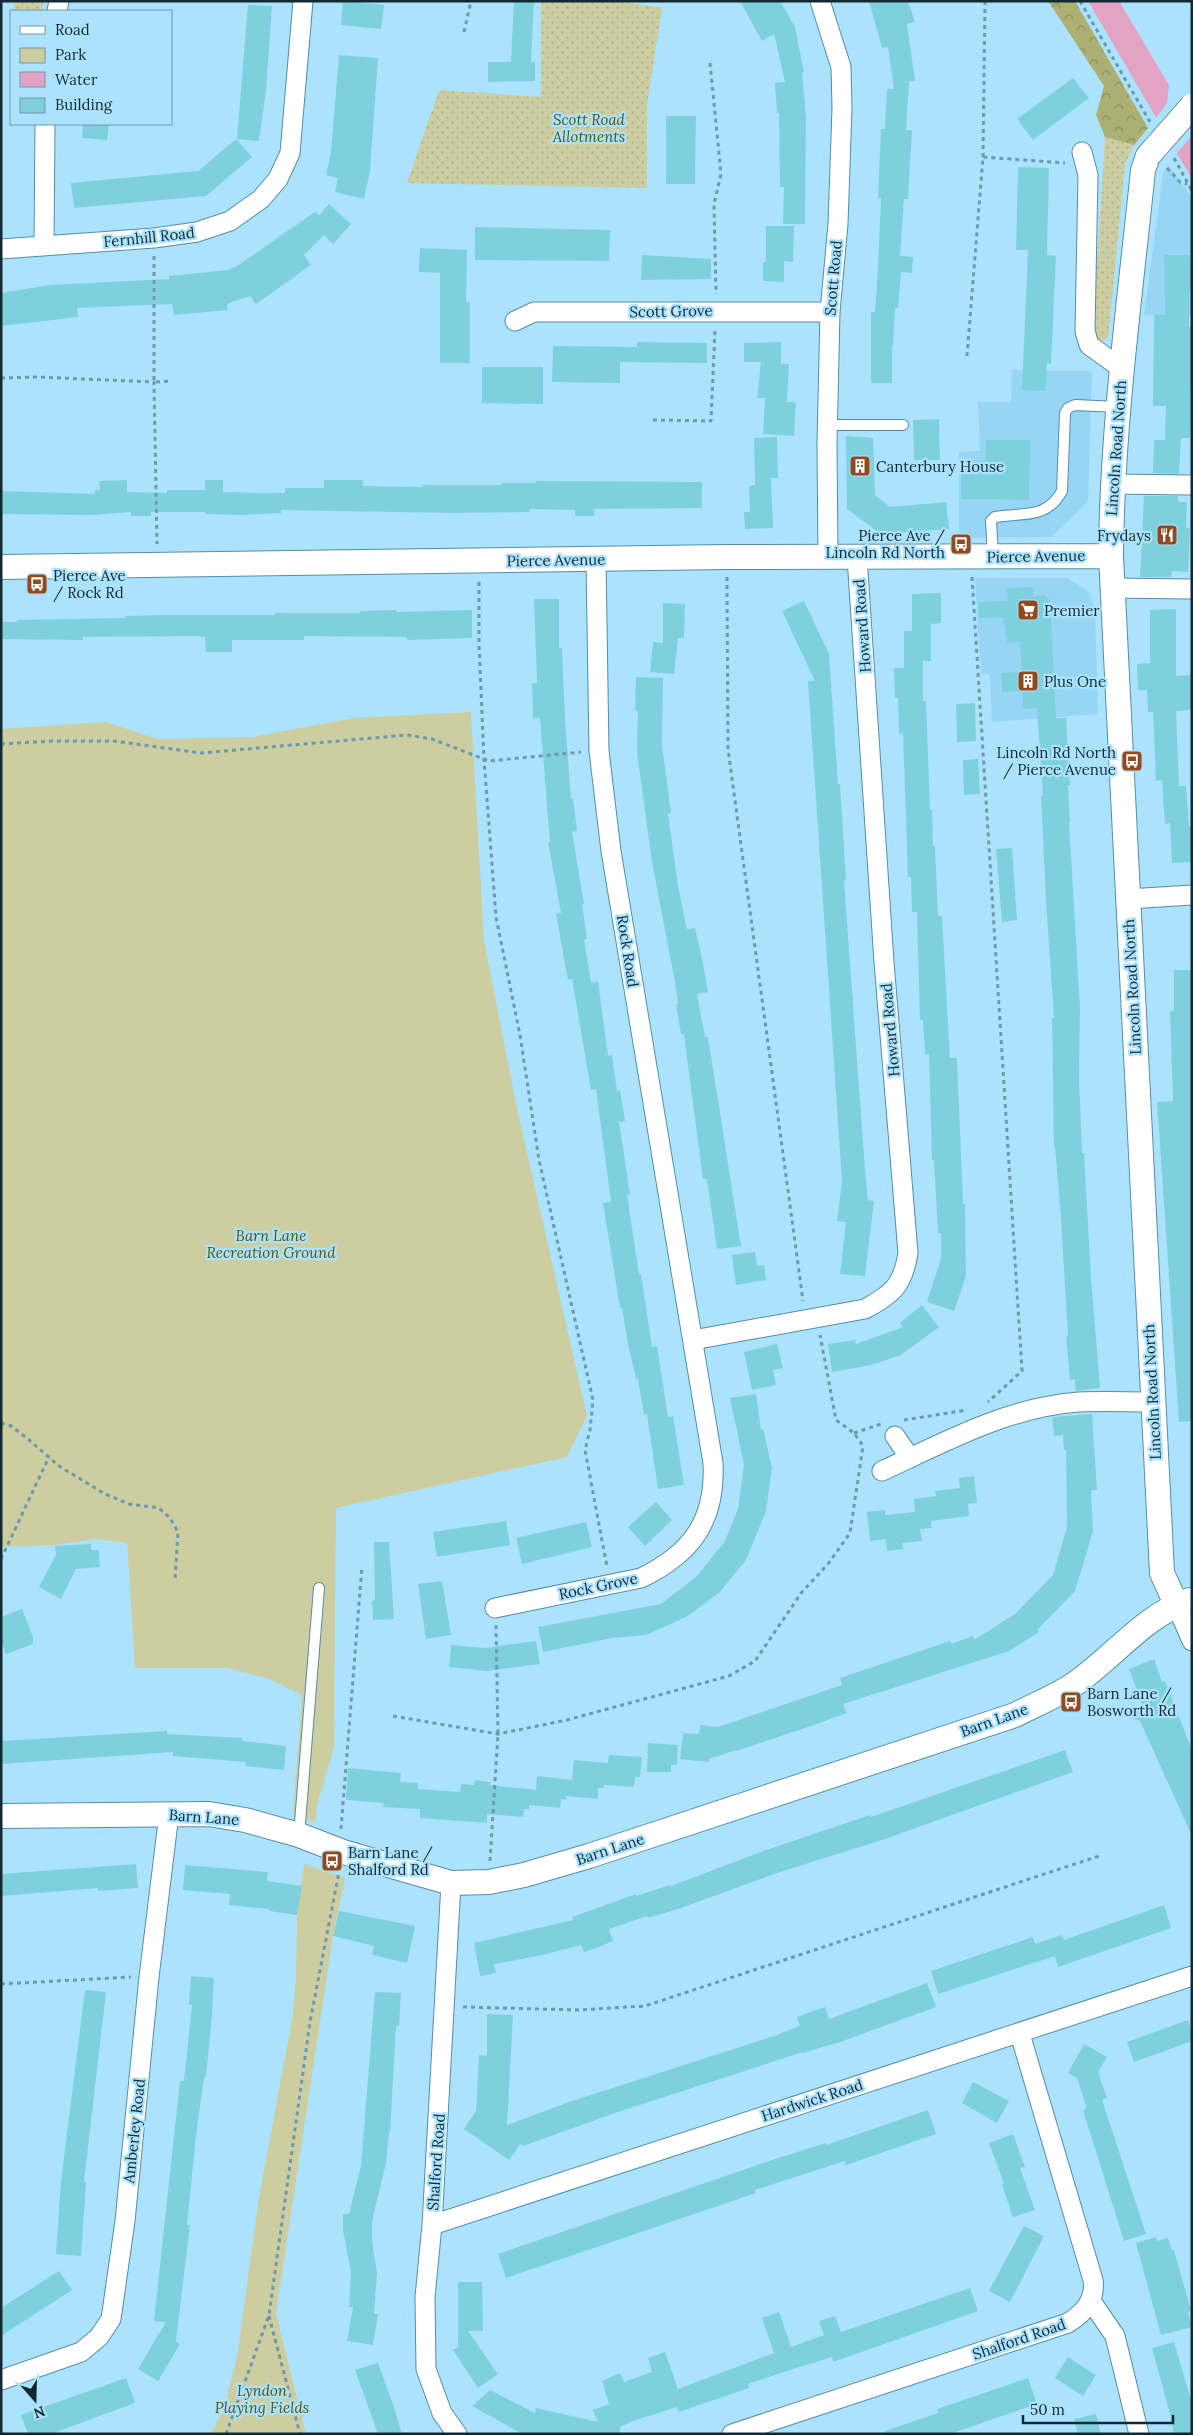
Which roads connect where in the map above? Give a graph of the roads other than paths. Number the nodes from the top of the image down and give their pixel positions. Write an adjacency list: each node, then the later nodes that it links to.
1 (303, 1): 6 (street, Fernhill Road)
2 (820, 1): 8 (street, Scott Road)
3 (1192, 106): 10 (street, Lincoln Road North, bridge)
4 (45, 125): 6 (street)
5 (1084, 158): 10 (street, Lincoln Road North)
6 (44, 246): 7 (street, Fernhill Road)
7 (1, 249)
8 (830, 312): 9 (street, Scott Grove); 12 (street, Scott Road)
9 (515, 322)
10 (1121, 368): 11 (street, Lincoln Road North)
11 (1118, 407): 14 (street, Lincoln Road North); 18 (lane)
12 (827, 425): 13 (lane); 19 (street, Scott Road)
13 (903, 425)
14 (1111, 484): 15 (street); 16 (street, Lincoln Road North)
15 (1192, 484)
16 (1111, 556): 18 (street, Pierce Avenue); 22 (street, Lincoln Road North)
17 (857, 557): 18 (street, Pierce Avenue); 19 (street, Pierce Avenue); 26 (street, Howard Road)
18 (982, 557)
19 (828, 558): 20 (street, Pierce Avenue)
20 (596, 560): 21 (street, Pierce Avenue); 26 (street, Rock Road)
21 (1, 567)
22 (1112, 588): 23 (street); 25 (street, Lincoln Road North)
23 (1192, 589)
24 (1192, 895): 25 (street)
25 (1128, 899): 27 (street, Lincoln Road North)
26 (693, 1340): 33 (street, Rock Grove)
27 (1152, 1402): 29 (street); 32 (street, Lincoln Road North)
28 (894, 1427): 29 (street)
29 (910, 1458): 30 (street)
30 (882, 1471)
31 (319, 1588): 37 (lane)
32 (1184, 1602): 34 (street); 38 (street, Barn Lane)
33 (495, 1608)
34 (1192, 1641)
35 (169, 1814): 36 (street, Barn Lane); 37 (street, Barn Lane); 43 (street, Amberley Road)
36 (1, 1816)
37 (299, 1835): 38 (street, Barn Lane)
38 (451, 1883): 41 (street, Shalford Road)
39 (1192, 1976): 40 (street, Hardwick Road)
40 (1020, 2034): 41 (street, Hardwick Road); 42 (street)
41 (432, 2225): 44 (street, Shalford Road)
42 (1091, 2301): 45 (street, Shalford Road); 46 (street)
43 (1, 2380)
44 (457, 2434)
45 (732, 2434)
46 (1140, 2434)

